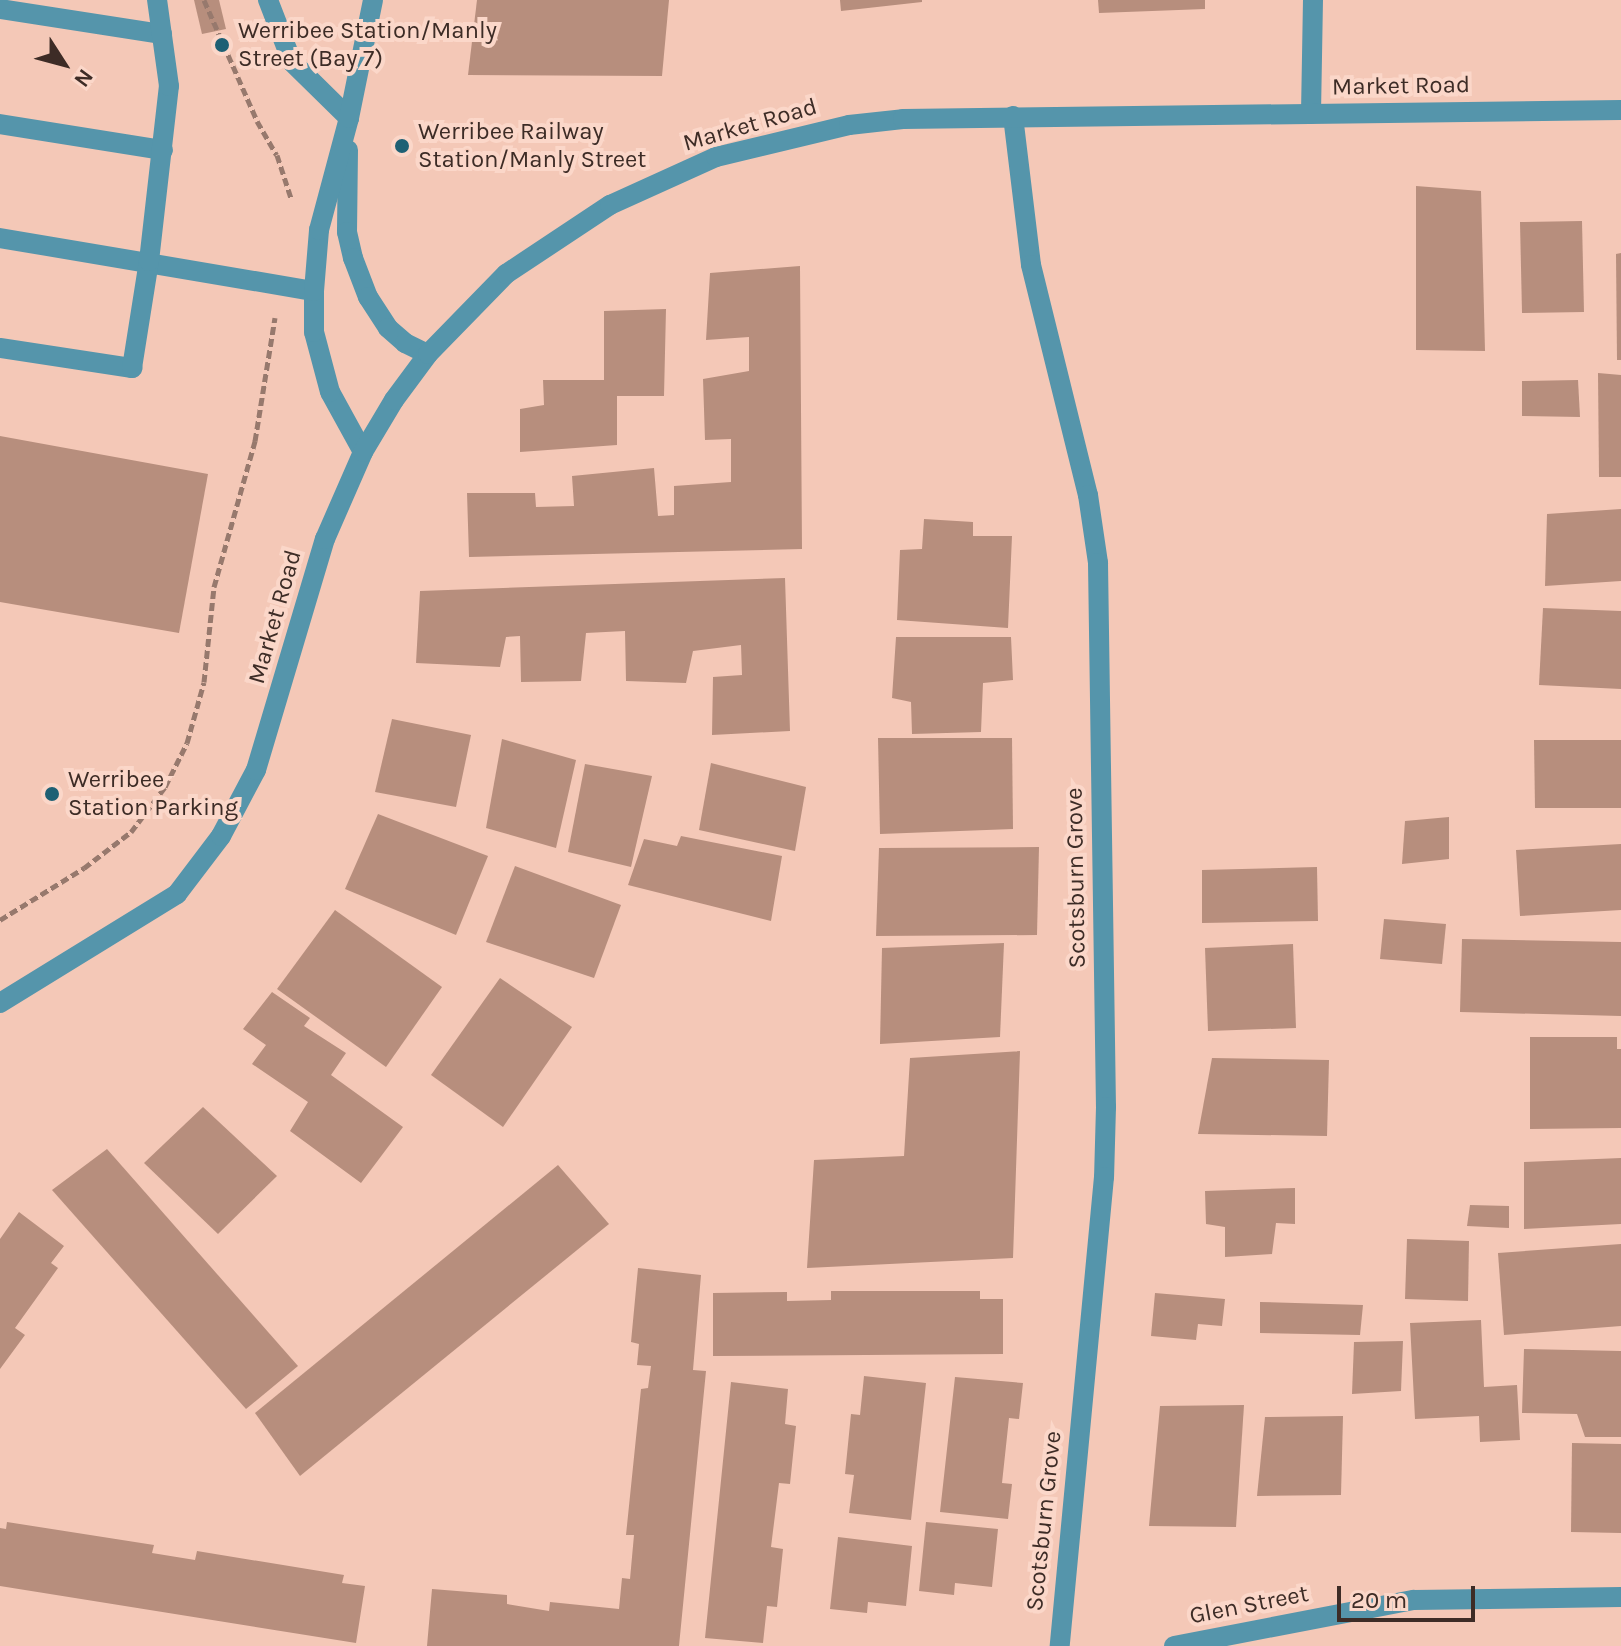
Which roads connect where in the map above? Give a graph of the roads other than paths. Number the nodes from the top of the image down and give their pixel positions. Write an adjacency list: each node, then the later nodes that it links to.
1 (157, 0): 6 (street)
2 (268, 0): 10 (street)
3 (373, 0): 10 (street)
4 (1313, 0): 8 (street)
5 (0, 9): 6 (street)
6 (162, 34): 12 (street)
7 (1621, 110): 8 (street, Market Road)
8 (1311, 114): 9 (street, Market Road)
9 (1013, 116): 17 (street, Market Road); 21 (street, Scotsburn Grove)
10 (349, 118): 15 (street); 17 (street)
11 (0, 124): 12 (street)
12 (163, 150): 14 (street)
13 (0, 238): 14 (street)
14 (149, 261): 15 (street); 16 (street)
15 (314, 291): 18 (street)
16 (0, 348)
17 (428, 354): 18 (street, Market Road)
18 (363, 452): 19 (street, Market Road)
19 (0, 1003)
20 (1621, 1597): 22 (street, Glen Street)
21 (1060, 1646)
22 (1174, 1646)

